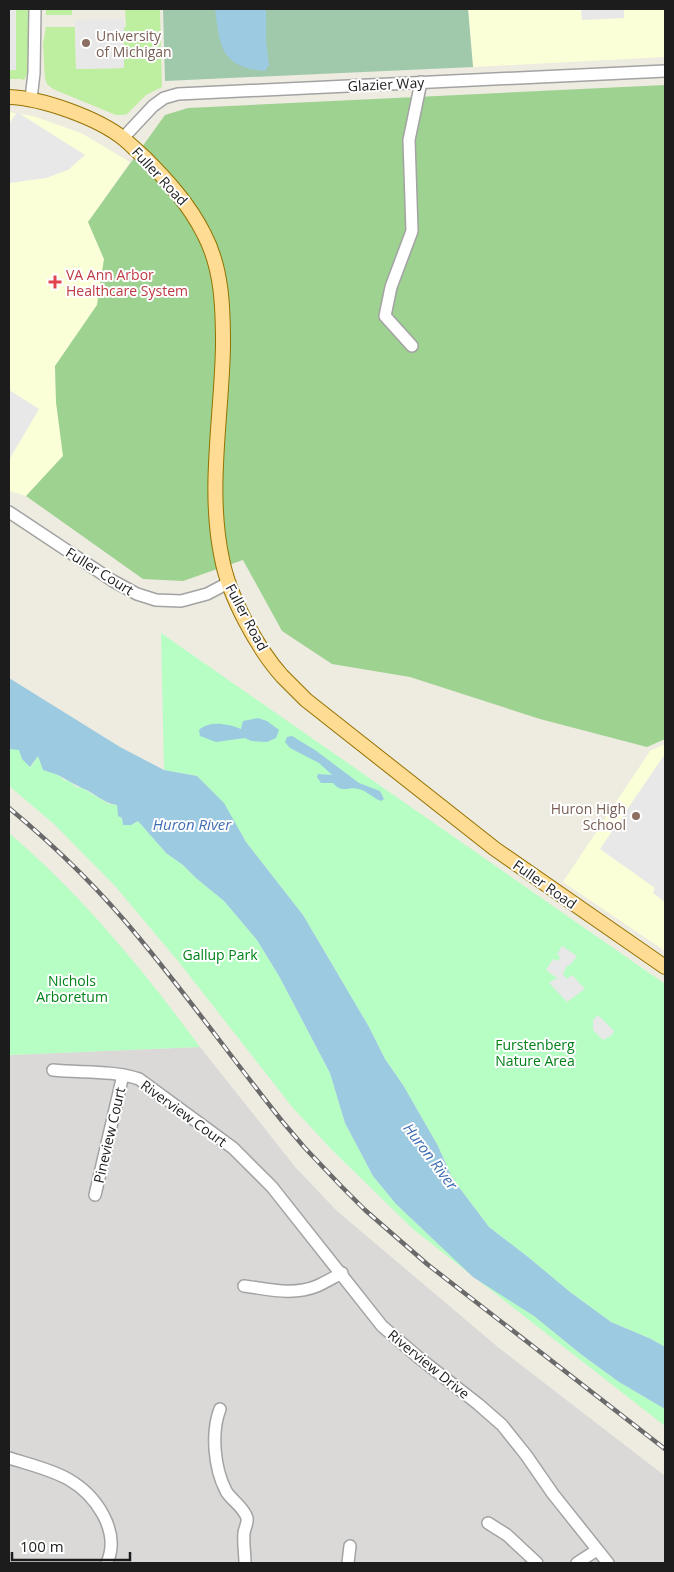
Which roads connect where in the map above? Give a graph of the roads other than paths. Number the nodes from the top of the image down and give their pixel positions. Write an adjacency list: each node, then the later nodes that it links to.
1 (35, 9): 5 (street)
2 (665, 71): 3 (street, Glazier Way)
3 (421, 82): 6 (street, Glazier Way); 7 (street)
4 (9, 97): 5 (main road, Fuller Road)
5 (32, 99): 6 (main road, Fuller Road)
6 (123, 138): 9 (main road, Fuller Road)
7 (412, 346)
8 (9, 512): 9 (street, Fuller Court)
9 (228, 583): 10 (main road, Fuller Road)
10 (665, 967)
11 (53, 1070): 12 (street, Riverview Court)
12 (123, 1075): 13 (street, Riverview Court); 14 (street, Pineview Court)
13 (250, 1165): 15 (street, Riverview Drive)
14 (95, 1195)
15 (342, 1273): 16 (street); 21 (street, Riverview Drive)
16 (244, 1286)
17 (220, 1409): 23 (street)
18 (9, 1458): 22 (street)
19 (488, 1522): 25 (street)
20 (350, 1546): 24 (street)
21 (597, 1550): 26 (street); 27 (street, Riverview Drive)
22 (107, 1563)
23 (245, 1563)
24 (348, 1563)
25 (538, 1563)
26 (577, 1563)
27 (608, 1563)

